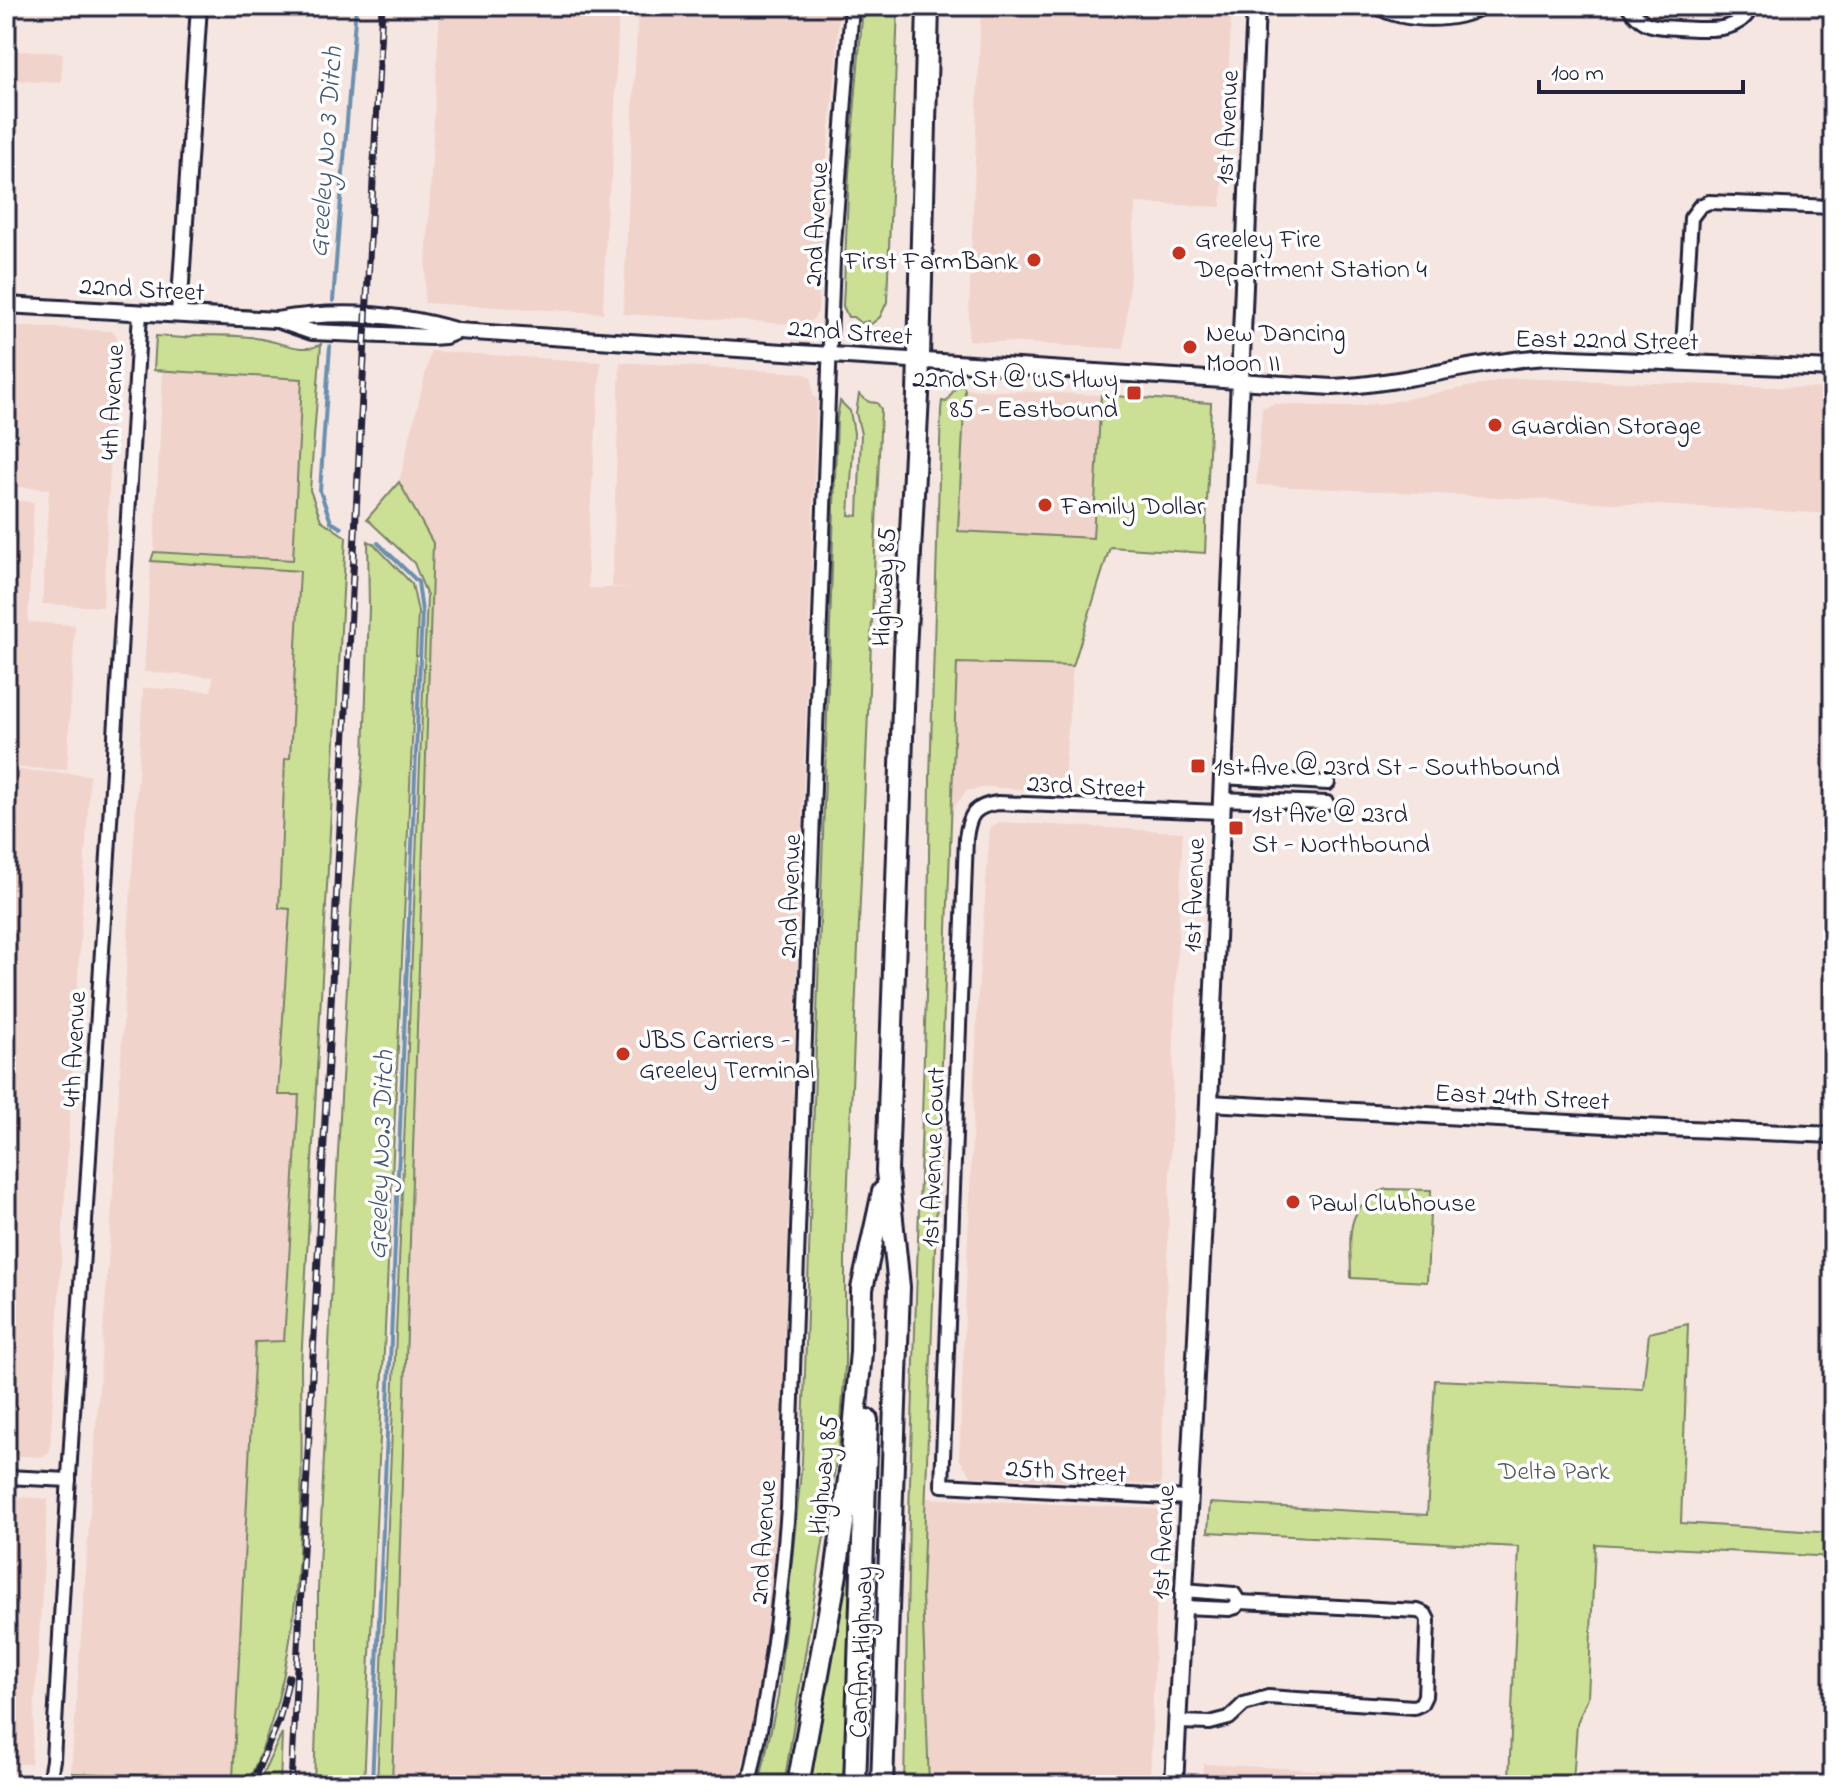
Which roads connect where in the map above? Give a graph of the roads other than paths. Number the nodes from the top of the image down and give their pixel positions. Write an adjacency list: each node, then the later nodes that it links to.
1 (199, 6): 12 (street)
2 (852, 6): 13 (street, 2nd Avenue)
3 (928, 6): 14 (highway, Highway 85)
4 (1256, 6): 17 (main road, 1st Avenue)
5 (1377, 6): 6 (street)
6 (1483, 6)
7 (1628, 6): 8 (street)
8 (1752, 6)
9 (1833, 207): 15 (street)
10 (6, 305): 11 (street, 22nd Street)
11 (140, 313): 12 (street, 22nd Street); 28 (street, 4th Avenue)
12 (179, 314): 13 (street, 22nd Street)
13 (830, 354): 14 (street, 22nd Street); 35 (street, 2nd Avenue)
14 (919, 360): 17 (street, 22nd Street); 25 (highway, Highway 85)
15 (1682, 363): 16 (street, East 22nd Street); 17 (street, East 22nd Street)
16 (1833, 369)
17 (1239, 381): 18 (main road, 1st Avenue)
18 (1221, 777): 19 (street); 21 (main road, 1st Avenue)
19 (1328, 783)
20 (1327, 803): 21 (street)
21 (1220, 805): 22 (street, 23rd Street); 23 (main road, 1st Avenue)
22 (967, 830): 29 (street, 1st Avenue Court)
23 (1209, 1103): 24 (street, East 24th Street); 30 (main road, 1st Avenue)
24 (1833, 1135)
25 (887, 1171): 26 (highway, Highway 85); 31 (highway, Highway 85)
26 (861, 1352): 36 (highway, Highway 85); 37 (highway)
27 (6, 1477): 28 (street)
28 (69, 1480): 34 (street, 4th Avenue)
29 (942, 1485): 30 (street, 25th Street)
30 (1188, 1498): 32 (main road, 1st Avenue)
31 (891, 1520): 38 (highway, CanAm Highway)
32 (1183, 1598): 33 (main road, 1st Avenue); 33 (street)
33 (1178, 1722): 39 (main road, 1st Avenue)
34 (44, 1785)
35 (749, 1785)
36 (798, 1785)
37 (855, 1785)
38 (882, 1785)
39 (1174, 1785)

